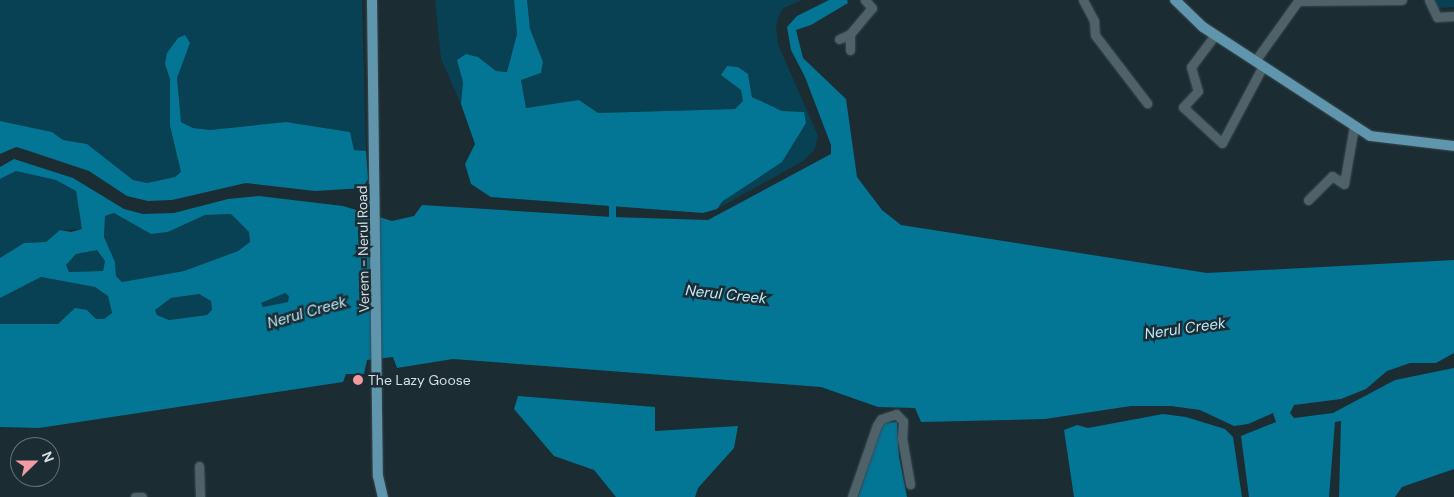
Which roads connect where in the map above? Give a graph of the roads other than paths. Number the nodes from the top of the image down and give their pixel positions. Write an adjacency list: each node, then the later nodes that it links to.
1 (372, 0): 22 (main road, Verem - Nerul Road)
2 (865, 0): 8 (street)
3 (1083, 0): 13 (street)
4 (1175, 0): 9 (main road)
5 (1402, 0): 12 (street)
6 (1429, 0): 7 (street)
7 (1454, 16)
8 (850, 34): 10 (street); 11 (street)
9 (1215, 35): 12 (main road); 12 (street)
10 (838, 40)
11 (850, 50)
12 (1259, 64): 14 (main road)
13 (1147, 103)
14 (1354, 126): 15 (main road); 16 (street)
15 (1454, 146)
16 (1308, 200)
17 (199, 466): 21 (street)
18 (910, 484): 23 (street)
19 (134, 497): 20 (street)
20 (142, 497)
21 (200, 497)
22 (383, 497)
23 (852, 497)

